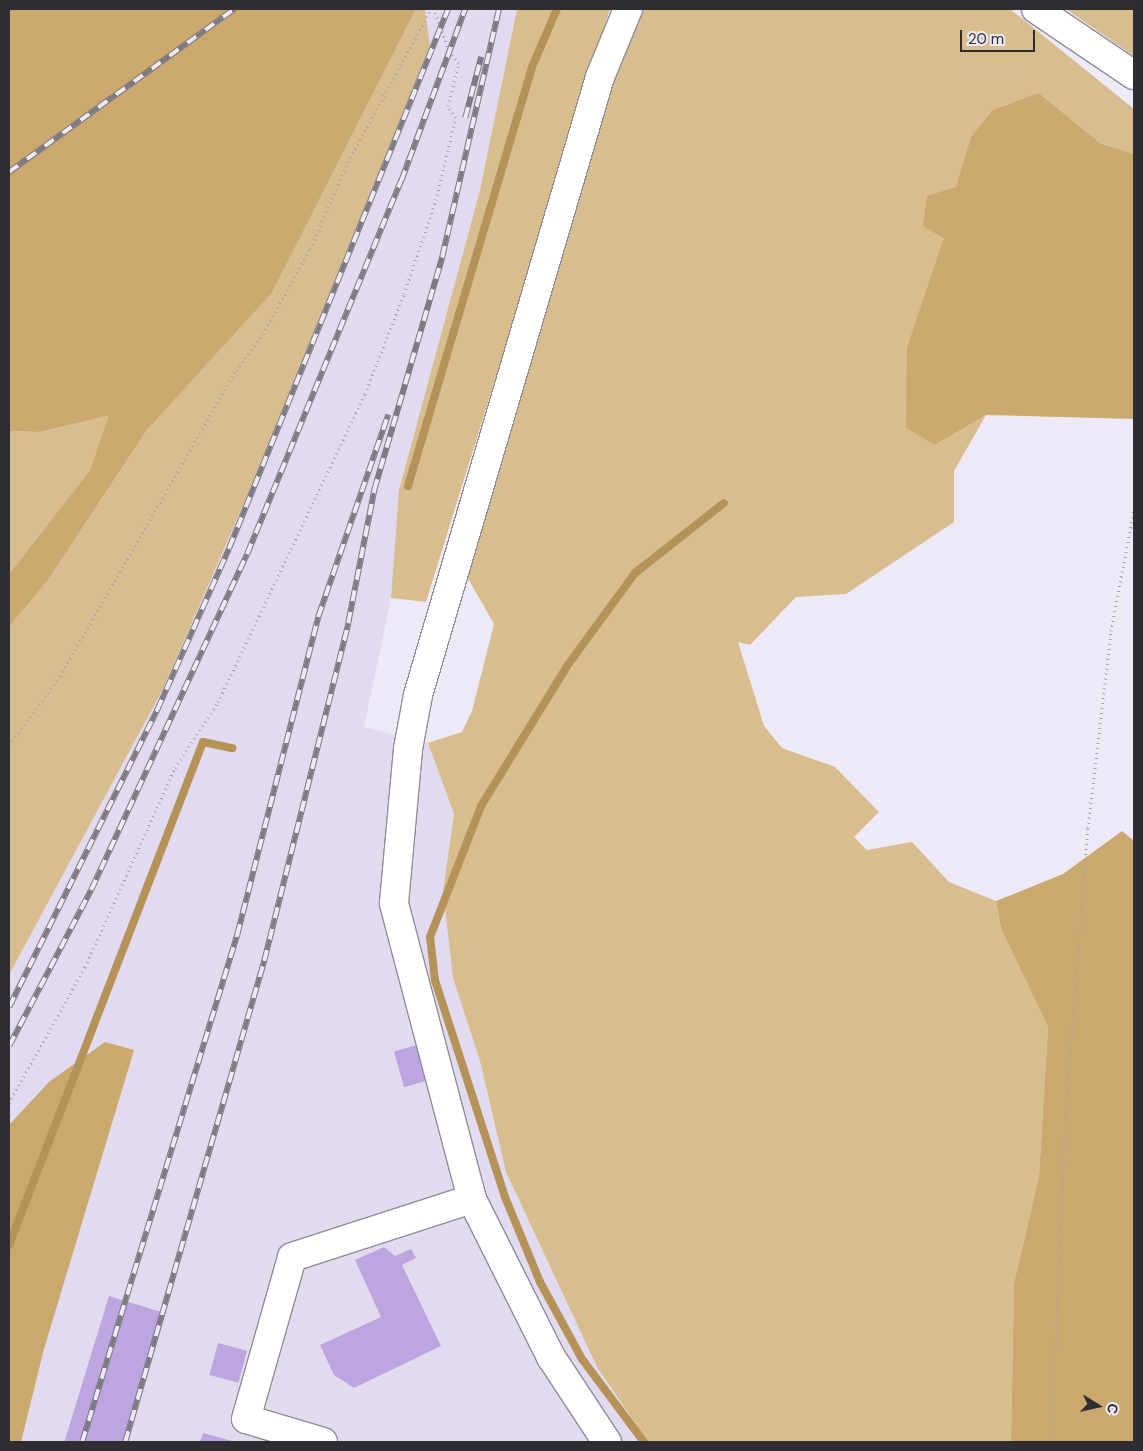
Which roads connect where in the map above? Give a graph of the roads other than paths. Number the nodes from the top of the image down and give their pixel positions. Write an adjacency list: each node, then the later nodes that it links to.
1 (628, 9): 4 (street)
2 (1036, 9): 3 (street)
3 (1134, 75)
4 (472, 1199): 5 (street); 6 (street)
5 (323, 1442)
6 (607, 1442)

